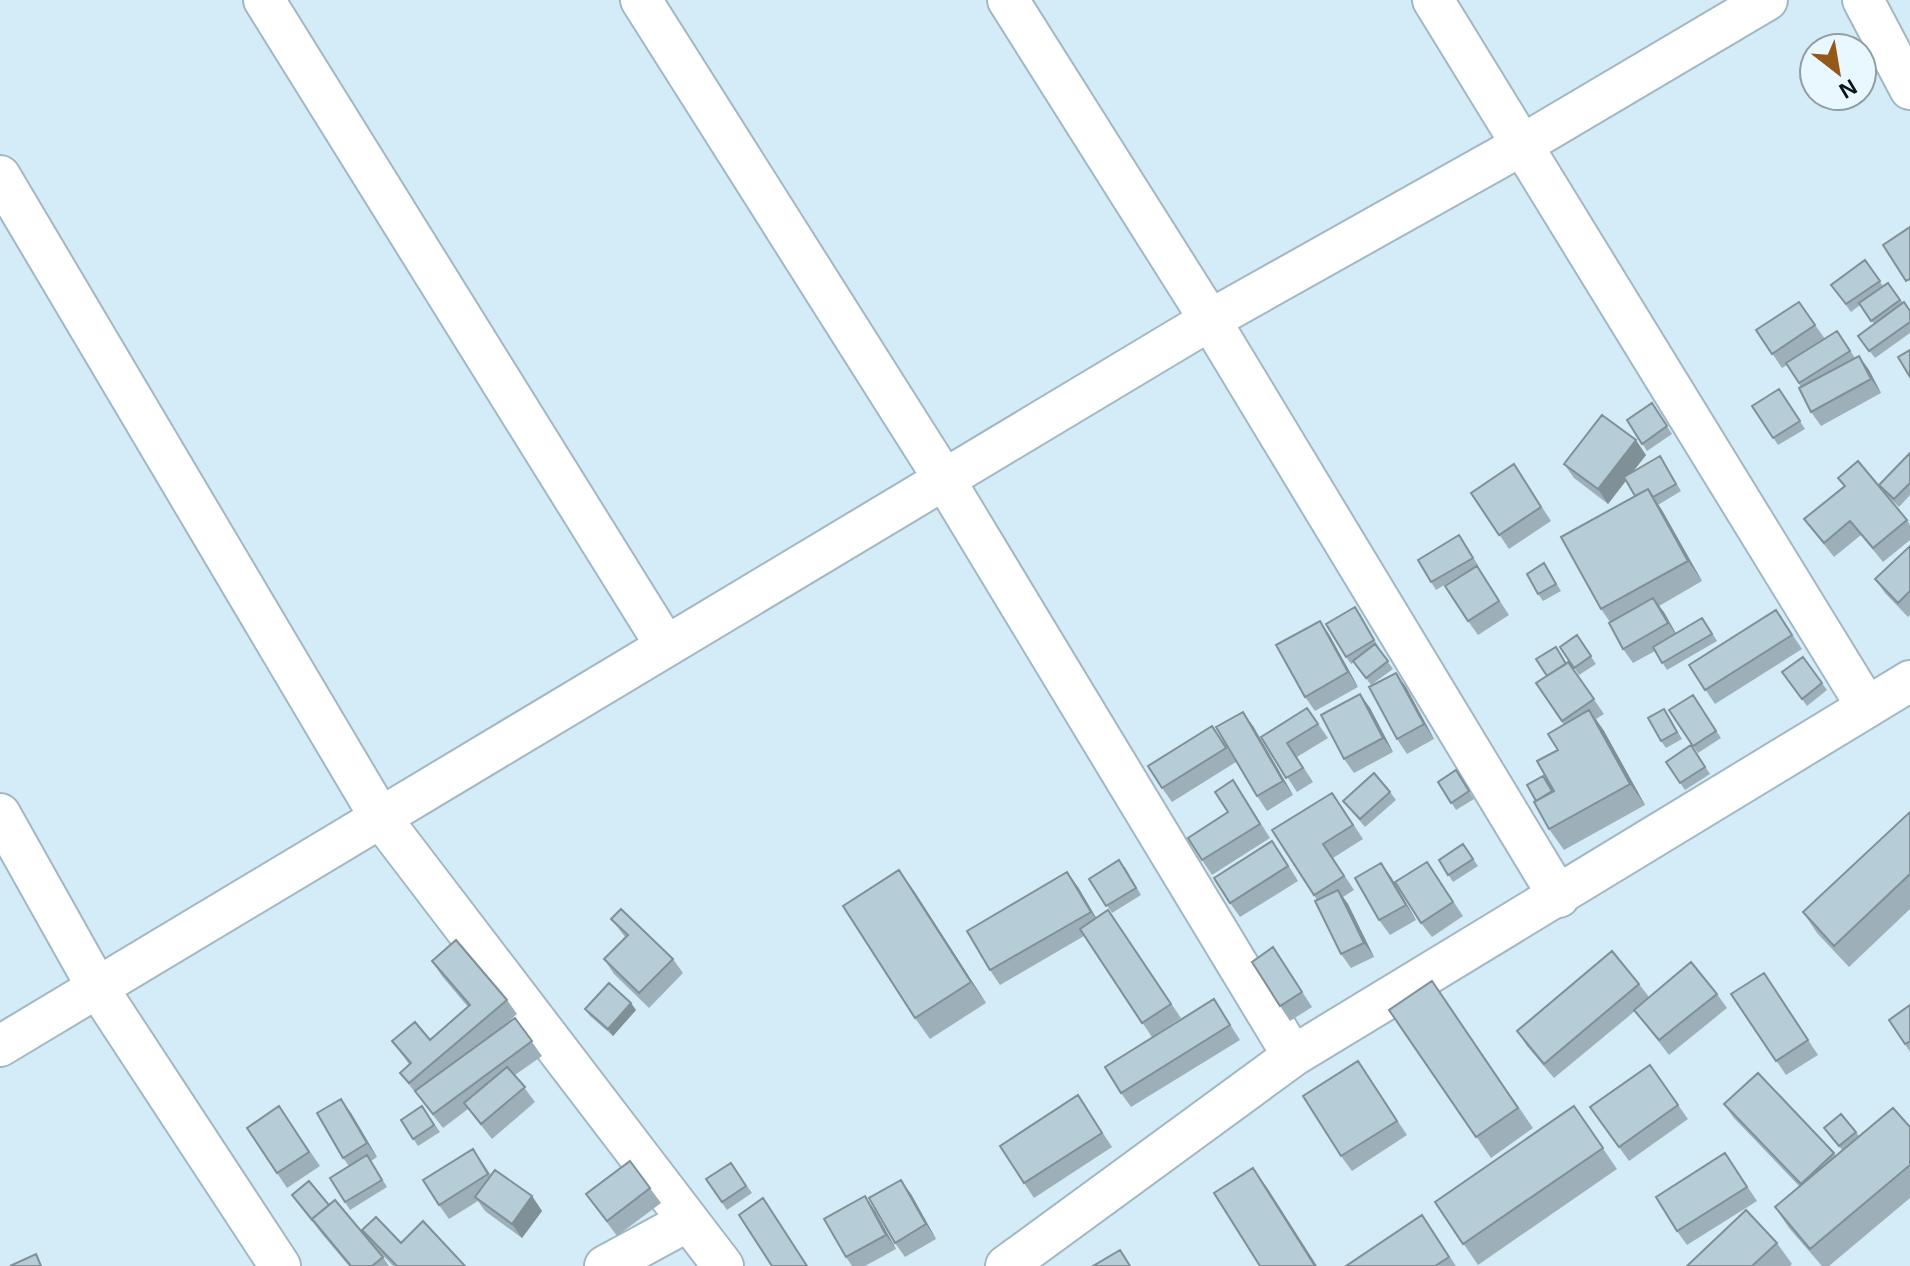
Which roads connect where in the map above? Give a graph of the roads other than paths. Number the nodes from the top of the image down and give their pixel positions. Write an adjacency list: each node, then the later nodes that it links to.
1 (264, 0): 12 (street)
2 (641, 0): 11 (street)
3 (1008, 0): 10 (street)
4 (1433, 0): 8 (street)
5 (1767, 0): 8 (street)
6 (1863, 0): 7 (street)
7 (1910, 89)
8 (1522, 145): 10 (street); 14 (street)
9 (0, 176): 16 (street)
10 (1210, 320): 11 (street); 17 (street)
11 (944, 479): 12 (street); 20 (street)
12 (666, 646): 16 (street)
13 (1910, 681): 14 (street)
14 (1867, 707): 17 (street)
15 (0, 814): 18 (street)
16 (380, 817): 18 (street); 21 (street)
17 (1559, 897): 20 (street)
18 (97, 987): 19 (street); 22 (street)
19 (0, 1046)
20 (1293, 1056): 25 (street)
21 (688, 1221): 23 (street); 24 (street)
22 (280, 1266)
23 (605, 1266)
24 (723, 1266)
25 (1006, 1266)

